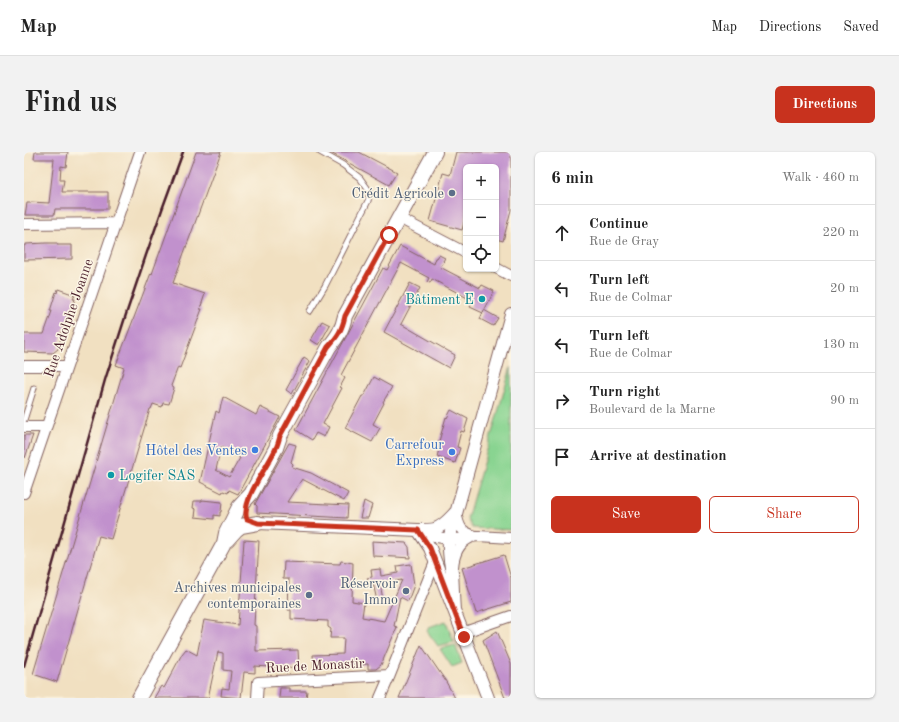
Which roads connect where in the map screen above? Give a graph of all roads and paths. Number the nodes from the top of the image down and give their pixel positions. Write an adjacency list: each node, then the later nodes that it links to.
1 (140, 152): 5 (street, Rue Adolphe Joanne)
2 (320, 152): 10 (lane)
3 (435, 152): 4 (main road)
4 (399, 218): 7 (street); 19 (main road)
5 (116, 223): 6 (street); 13 (street, Rue Adolphe Joanne)
6 (24, 224)
7 (463, 251)
8 (499, 270): 9 (street)
9 (511, 276)
10 (310, 311)
11 (511, 314): 20 (street)
12 (24, 366): 13 (street)
13 (66, 366): 17 (street, Rue Adolphe Joanne)
14 (34, 388): 15 (lane)
15 (24, 420)
16 (24, 427): 17 (street)
17 (46, 427): 18 (street, Rue Adolphe Joanne)
18 (24, 493)
19 (251, 494): 21 (main road); 26 (main road)
20 (456, 511): 22 (street); 23 (street); 25 (street)
21 (258, 523): 22 (street); 26 (main road)
22 (418, 530): 25 (street); 27 (street)
23 (478, 536): 24 (street); 25 (street); 28 (street)
24 (511, 538)
25 (449, 539): 28 (street)
26 (224, 543): 35 (main road)
27 (435, 562): 29 (street); 30 (street)
28 (452, 573): 31 (street)
29 (444, 585): 30 (street); 31 (street)
30 (426, 586): 34 (street)
31 (454, 610): 33 (street)
32 (511, 616): 33 (street)
33 (462, 633): 38 (street)
34 (390, 675): 36 (street, Rue de Monastir); 37 (street)
35 (139, 698)
36 (257, 698)
37 (380, 698)
38 (488, 698)

